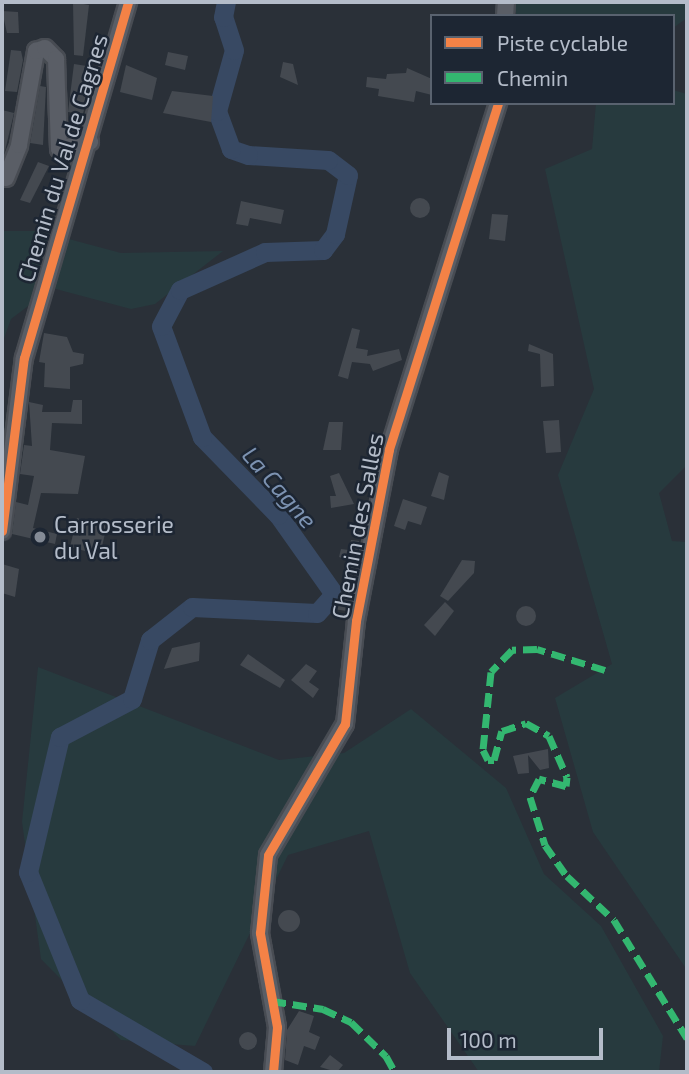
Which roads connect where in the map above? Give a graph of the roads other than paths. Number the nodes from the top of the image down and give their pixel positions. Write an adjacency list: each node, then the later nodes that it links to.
1 (128, 2): 3 (street, Chemin du Val de Cagnes)
2 (497, 105): 6 (street, Chemin des Salles)
3 (90, 142): 4 (street); 5 (street, Chemin du Val de Cagnes)
4 (6, 178)
5 (2, 531)
6 (273, 1072)

